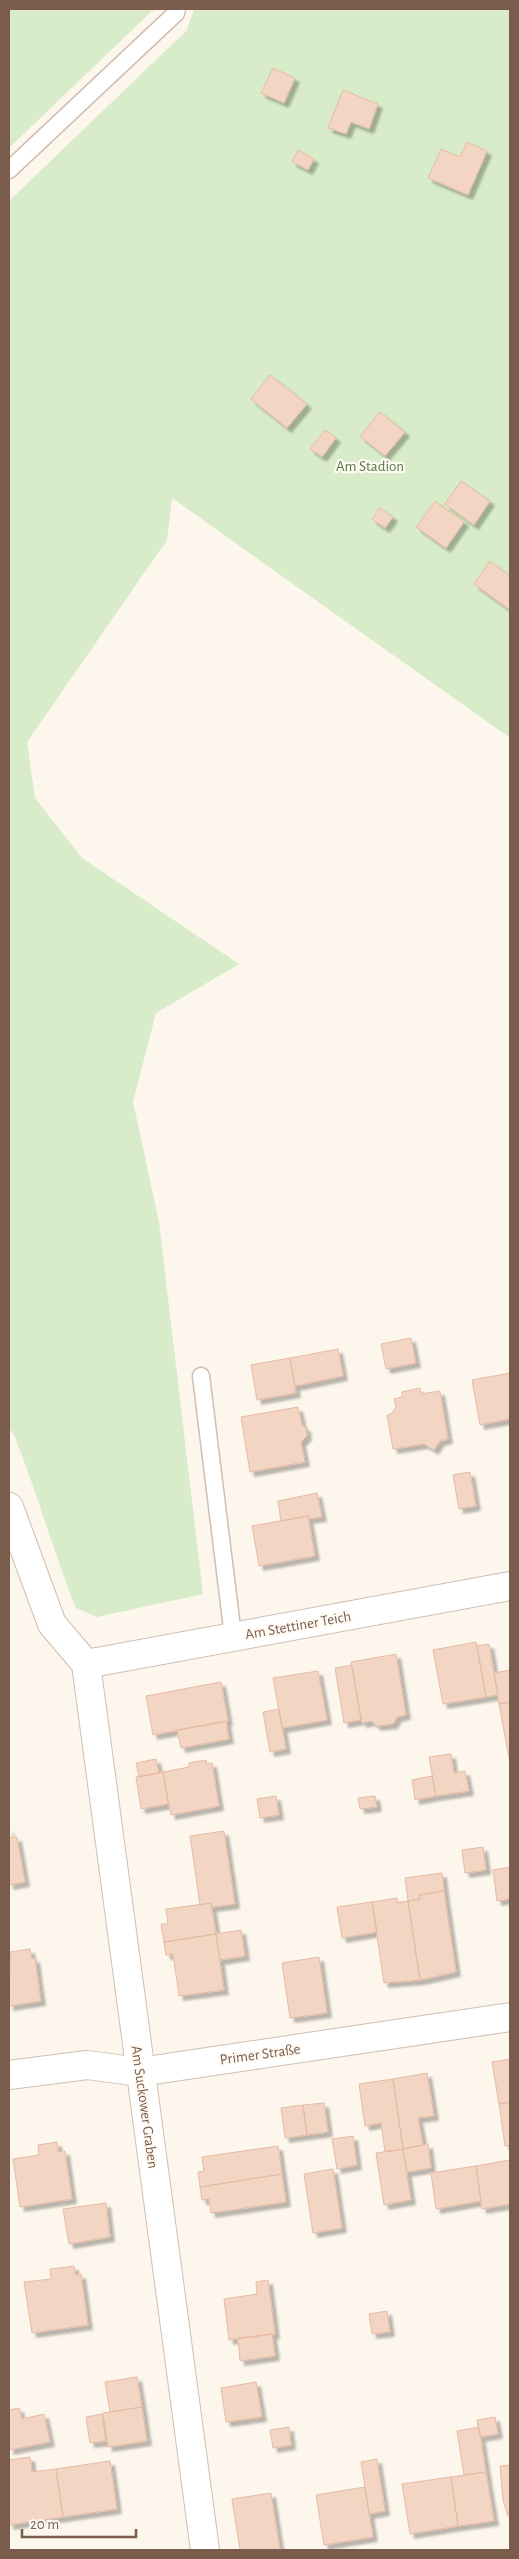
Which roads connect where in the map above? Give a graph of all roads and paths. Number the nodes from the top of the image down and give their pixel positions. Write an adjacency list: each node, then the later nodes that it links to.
1 (177, 9): 2 (lane)
2 (9, 170)
3 (200, 1376): 6 (lane)
4 (9, 1507): 7 (street)
5 (510, 1586): 6 (street, Am Stettiner Teich)
6 (233, 1636): 7 (street, Am Stettiner Teich)
7 (86, 1664): 9 (street, Am Suckower Graben)
8 (510, 2018): 9 (street, Primer Straße)
9 (140, 2072): 10 (street, Primer Straße); 11 (street, Am Suckower Graben)
10 (9, 2075)
11 (205, 2550)

